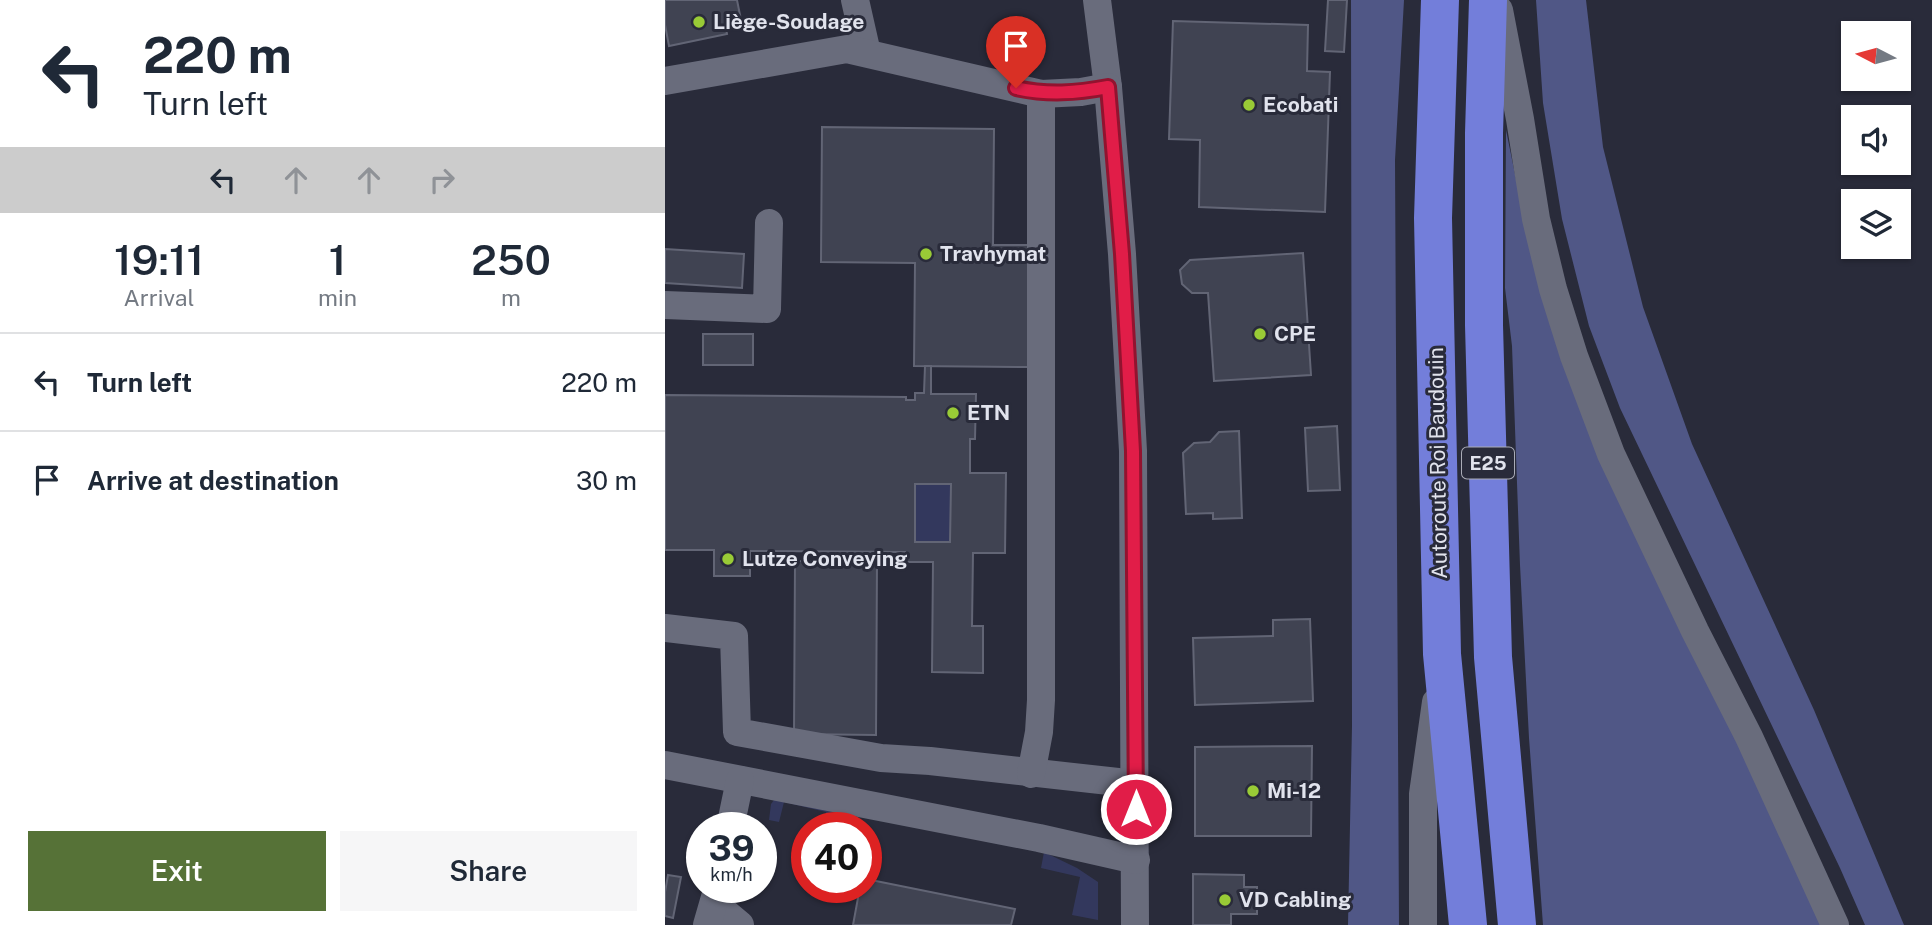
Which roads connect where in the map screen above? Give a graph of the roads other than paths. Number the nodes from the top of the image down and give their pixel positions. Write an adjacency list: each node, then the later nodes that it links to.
1 (855, 0): 6 (street)
2 (1097, 0): 8 (street)
3 (1440, 0): 13 (highway, Autoroute Roi Baudouin / E25)
4 (1488, 0): 25 (highway, E25)
5 (1497, 0): 26 (street)
6 (867, 53): 7 (street); 9 (street)
7 (665, 81)
8 (1108, 87): 9 (street); 17 (street)
9 (1041, 94): 15 (street)
10 (769, 223): 11 (street)
11 (665, 305)
12 (665, 628): 15 (street)
13 (1443, 654): 23 (street); 24 (highway, Autoroute Roi Baudouin / E25)
14 (665, 765): 16 (street)
15 (1031, 774): 17 (street)
16 (740, 780): 18 (street); 19 (street)
17 (1136, 784): 19 (street)
18 (733, 812)
19 (1136, 860): 22 (street)
20 (713, 906): 21 (street)
21 (740, 925)
22 (1135, 925)
23 (1423, 925)
24 (1468, 925)
25 (1517, 925)
26 (1835, 925)

